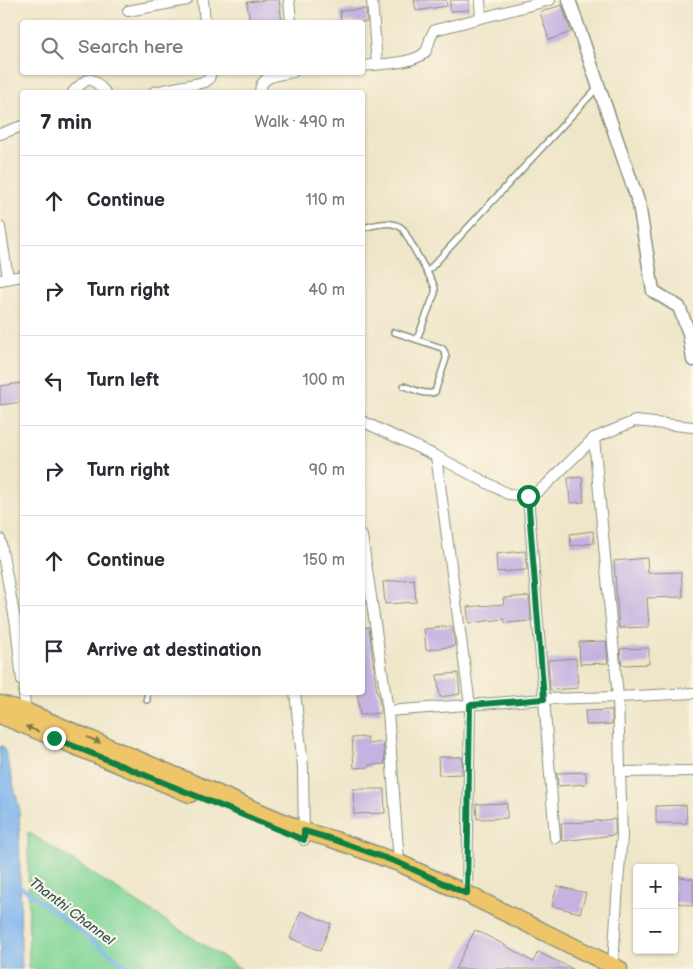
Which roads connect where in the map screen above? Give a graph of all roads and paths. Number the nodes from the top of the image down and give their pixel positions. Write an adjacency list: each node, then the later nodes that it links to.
1 (187, 0): 8 (street)
2 (203, 0): 10 (street)
3 (289, 0): 11 (street)
4 (372, 0): 12 (street)
5 (480, 0): 9 (street)
6 (550, 0): 9 (street)
7 (570, 0): 16 (street)
8 (128, 11)
9 (481, 17): 12 (street)
10 (206, 20)
11 (291, 20)
12 (377, 64): 13 (street)
13 (365, 66)
14 (210, 75): 19 (street)
15 (280, 75): 20 (street)
16 (599, 86): 25 (lane); 29 (street)
17 (75, 90): 18 (street)
18 (103, 90)
19 (164, 90)
20 (259, 90)
21 (20, 127): 22 (street)
22 (0, 134)
23 (365, 227): 25 (lane)
24 (0, 228): 27 (street)
25 (427, 272): 30 (lane)
26 (20, 276): 27 (street)
27 (4, 279)
28 (394, 332): 30 (lane)
29 (691, 332): 31 (street)
30 (417, 339): 32 (lane)
31 (693, 360)
32 (404, 386)
33 (365, 422): 36 (street)
34 (693, 427): 35 (street)
35 (594, 438): 37 (street); 46 (street)
36 (436, 456): 37 (street); 50 (street)
37 (528, 496): 47 (street)
38 (0, 539): 40 (street)
39 (365, 556): 52 (street)
40 (19, 624): 41 (street)
41 (20, 643)
42 (693, 693): 46 (street)
43 (24, 695): 51 (street)
44 (146, 695): 48 (lane)
45 (295, 695): 57 (street)
46 (618, 697): 47 (street); 56 (street)
47 (544, 699): 50 (street); 58 (street)
48 (147, 700)
49 (0, 704): 51 (main road)
50 (470, 705): 52 (street); 60 (street)
51 (25, 711): 54 (main road)
52 (388, 711): 59 (street)
53 (0, 715): 54 (main road, one-way to 53)
54 (56, 731): 57 (main road)
55 (693, 771): 56 (street)
56 (620, 772): 61 (street)
57 (304, 835): 59 (main road); 62 (main road)
58 (555, 838)
59 (399, 863): 60 (main road)
60 (467, 894): 61 (main road)
61 (616, 968)
62 (594, 969)

